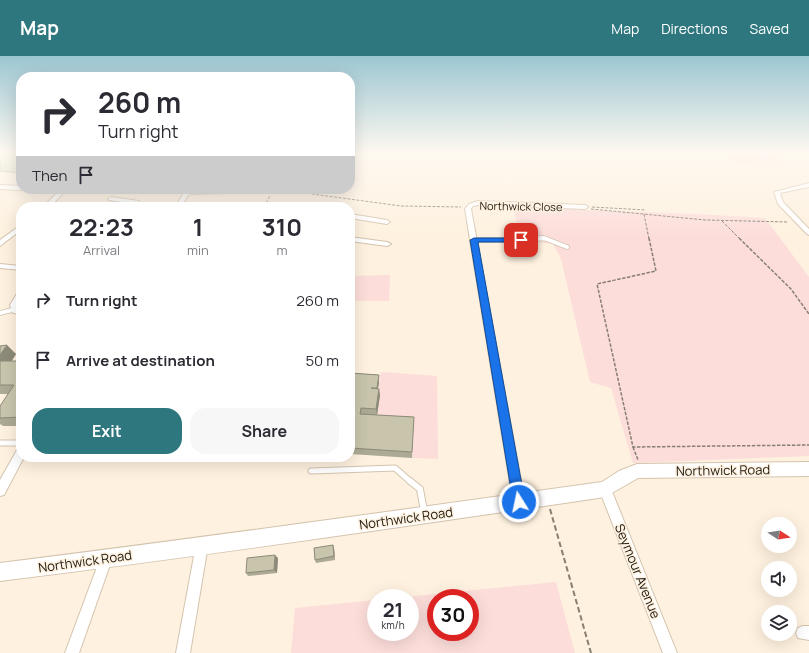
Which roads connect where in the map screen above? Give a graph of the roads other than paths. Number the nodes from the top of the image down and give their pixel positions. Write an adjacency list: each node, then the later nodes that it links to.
1 (809, 185): 12 (street)
2 (0, 187): 3 (street)
3 (16, 188)
4 (59, 194): 6 (street)
5 (111, 199): 7 (street)
6 (51, 202)
7 (137, 202)
8 (585, 207): 13 (street, Northwick Close)
9 (355, 217): 10 (street)
10 (387, 222)
11 (16, 231): 15 (street)
12 (809, 233)
13 (474, 240): 17 (lane); 29 (street, Northwick Close)
14 (355, 241): 16 (street)
15 (0, 244)
16 (387, 244)
17 (567, 247)
18 (0, 266): 19 (street)
19 (16, 268)
20 (16, 310): 21 (lane)
21 (0, 313)
22 (0, 443): 23 (lane)
23 (16, 443)
24 (16, 462): 28 (street)
25 (809, 469): 27 (street, Northwick Road)
26 (310, 471): 30 (lane)
27 (605, 489): 29 (street, Northwick Road); 36 (street, Seymour Avenue)
28 (0, 491)
29 (519, 502): 30 (street, Northwick Road)
30 (424, 516): 31 (street, Northwick Road)
31 (202, 545): 32 (street, Northwick Road); 35 (street)
32 (106, 559): 33 (street, Northwick Road); 34 (street)
33 (0, 572)
34 (72, 653)
35 (183, 653)
36 (670, 653)

